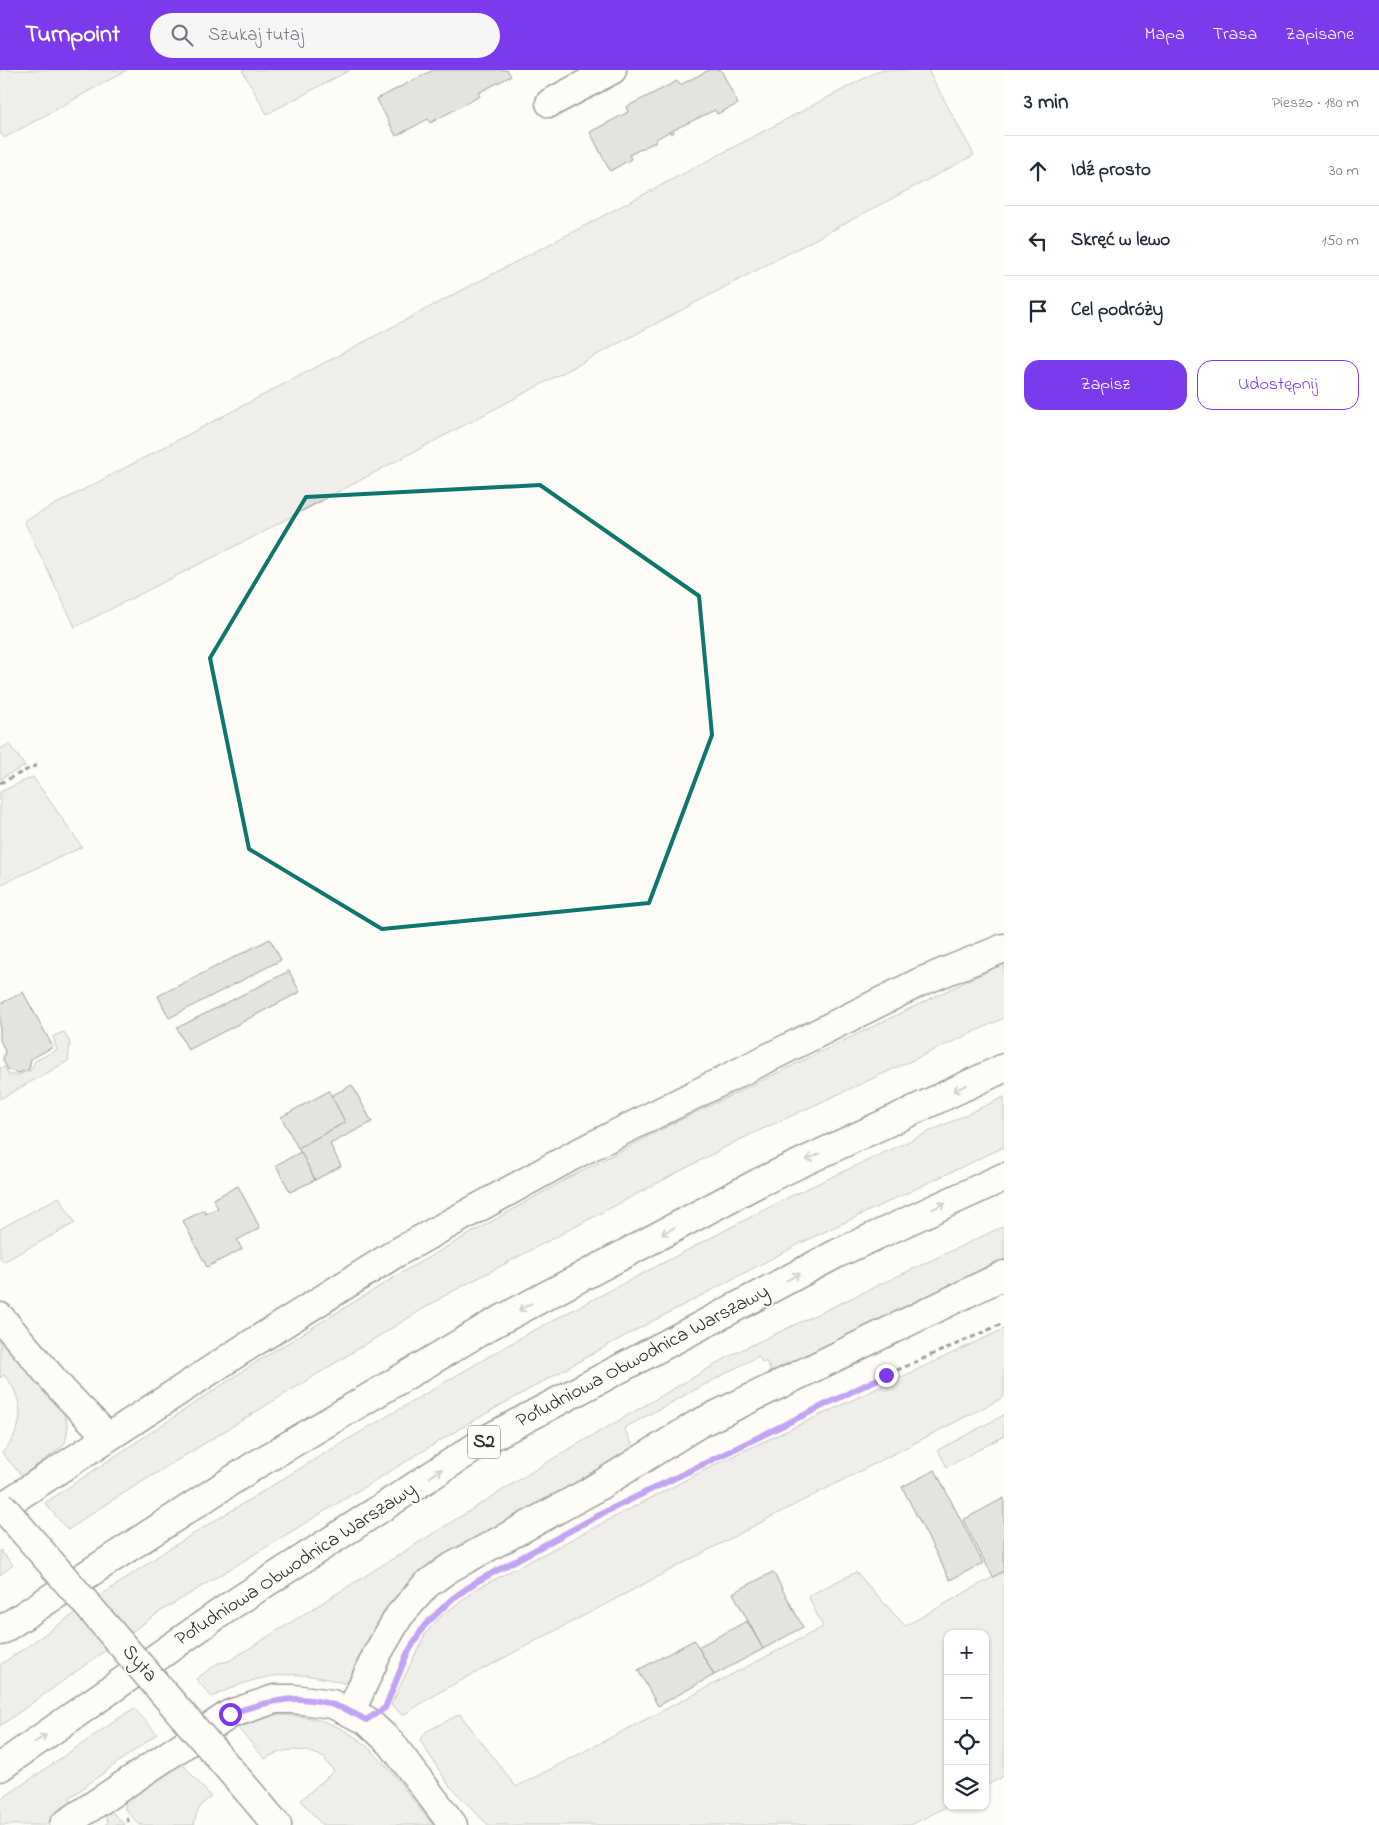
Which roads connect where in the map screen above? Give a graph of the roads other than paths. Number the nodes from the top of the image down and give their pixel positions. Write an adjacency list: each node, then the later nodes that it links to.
1 (612, 70): 2 (main road)
2 (550, 103)
3 (1004, 948): 8 (main road)
4 (1004, 1068): 11 (main road, one-way to 11)
5 (1004, 1177): 13 (main road, Południowa Obwodnica Warszawy / S2, one-way to 5)
6 (1004, 1274): 12 (main road)
7 (0, 1317): 8 (main road)
8 (108, 1437): 10 (main road)
9 (0, 1504): 15 (main road, Syta, bridge)
10 (0, 1508)
11 (0, 1631)
12 (351, 1711): 14 (main road); 16 (main road)
13 (0, 1767)
14 (64, 1825)
15 (277, 1825)
16 (453, 1825)

